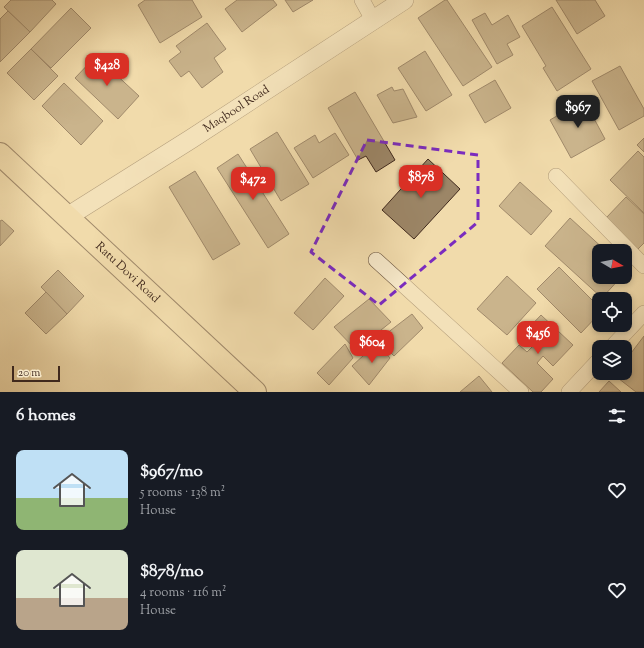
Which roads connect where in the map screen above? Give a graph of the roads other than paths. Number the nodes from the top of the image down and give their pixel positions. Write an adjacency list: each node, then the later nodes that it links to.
1 (362, 0): 3 (street)
2 (404, 0): 3 (street, Maqbool Road)
3 (373, 20): 6 (street, Maqbool Road)
4 (0, 154): 6 (main road, Ratu Dovi Road)
5 (556, 176): 8 (street)
6 (67, 217): 12 (main road, Ratu Dovi Road)
7 (376, 260): 13 (street)
8 (644, 266)
9 (644, 313): 10 (street)
10 (619, 340)
11 (592, 367): 14 (street)
12 (255, 392)
13 (521, 392)
14 (569, 392)

